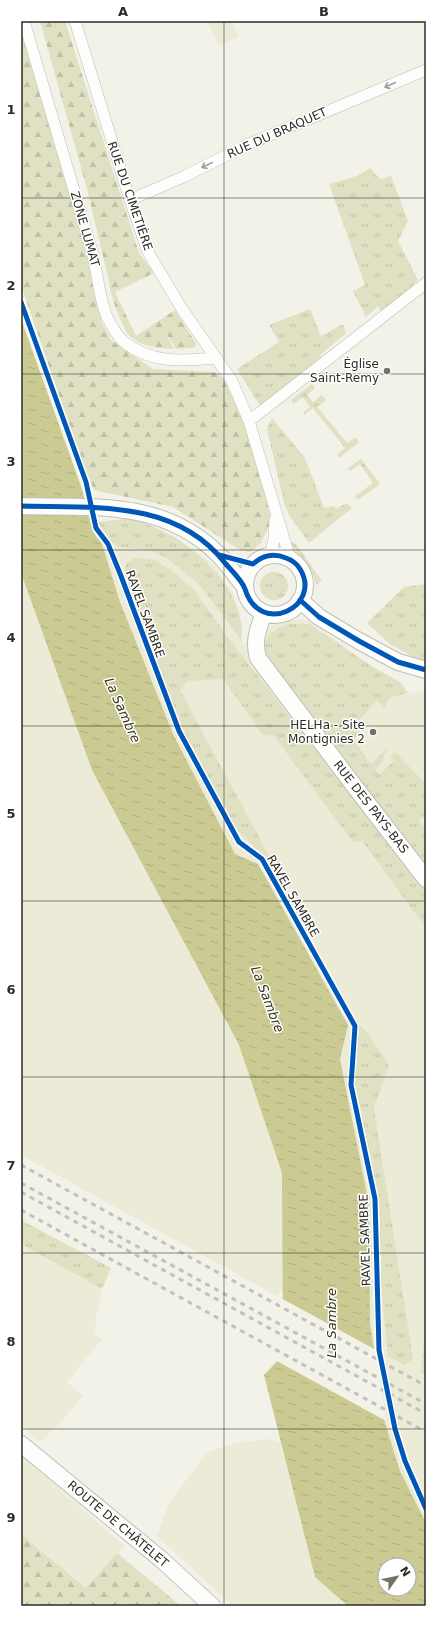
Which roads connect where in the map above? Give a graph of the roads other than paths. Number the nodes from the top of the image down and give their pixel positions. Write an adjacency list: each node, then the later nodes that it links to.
1 (24, 21): 6 (street, ZONE LUMAT)
2 (75, 21): 4 (street, RUE DU CIMETIÈRE)
3 (426, 70): 4 (street, RUE DU BRAQUET, one-way to 4)
4 (130, 200): 6 (street, RUE DU CIMETIÈRE)
5 (426, 283): 7 (street)
6 (216, 358): 7 (street, RUE DU CIMETIÈRE)
7 (249, 421): 9 (street, RUE DU CIMETIÈRE)
8 (21, 506): 10 (main road)
9 (275, 512): 11 (street); 12 (street, RUE DU CIMETIÈRE)
10 (219, 555): 13 (main road); 14 (main road)
11 (270, 555): 12 (main road); 13 (main road)
12 (290, 559): 15 (main road)
13 (253, 564): 14 (main road)
14 (245, 588): 16 (main road)
15 (300, 600): 16 (main road); 17 (main road)
16 (264, 613): 18 (main road, RUE DES PAYS-BAS)
17 (426, 670)
18 (426, 879)
19 (21, 1444): 20 (main road, ROUTE DE CHÂTELET)
20 (212, 1606)

